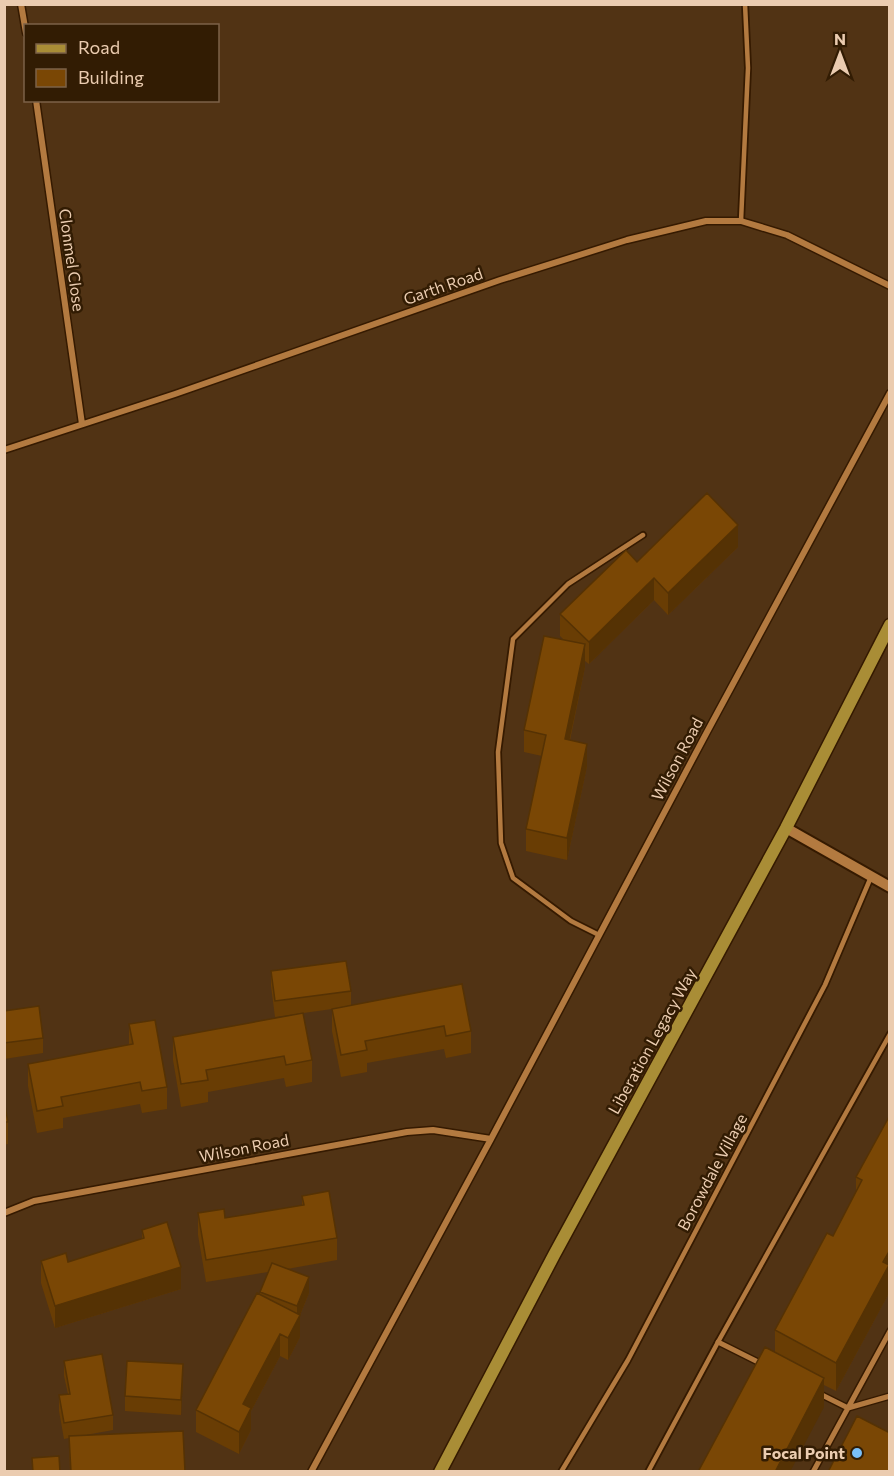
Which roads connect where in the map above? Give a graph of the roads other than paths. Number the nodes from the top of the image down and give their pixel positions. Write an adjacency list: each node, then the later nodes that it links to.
1 (21, 4): 3 (street)
2 (745, 4): 5 (lane)
3 (24, 24)
4 (36, 102): 8 (street, Clonmel Close)
5 (741, 221): 6 (street, Garth Road); 8 (street, Garth Road)
6 (890, 286)
7 (890, 393): 15 (street, Wilson Road)
8 (82, 424): 9 (street, Garth Road)
9 (4, 450)
10 (643, 535): 15 (lane)
11 (890, 625): 12 (main road, Liberation Legacy Way)
12 (786, 828): 13 (street); 26 (main road, Liberation Legacy Way)
13 (871, 877): 14 (street); 27 (lane, Borowdale Village)
14 (890, 887)
15 (599, 935): 17 (street, Wilson Road)
16 (890, 1034): 20 (lane)
17 (491, 1138): 18 (street, Wilson Road); 25 (street, Wilson Road)
18 (4, 1213)
19 (890, 1331): 24 (street)
20 (718, 1342): 21 (street); 28 (lane)
21 (768, 1367)
22 (808, 1388): 24 (street)
23 (890, 1396): 24 (street)
24 (848, 1408): 29 (street)
25 (311, 1472)
26 (440, 1472)
27 (561, 1472)
28 (648, 1472)
29 (813, 1472)

